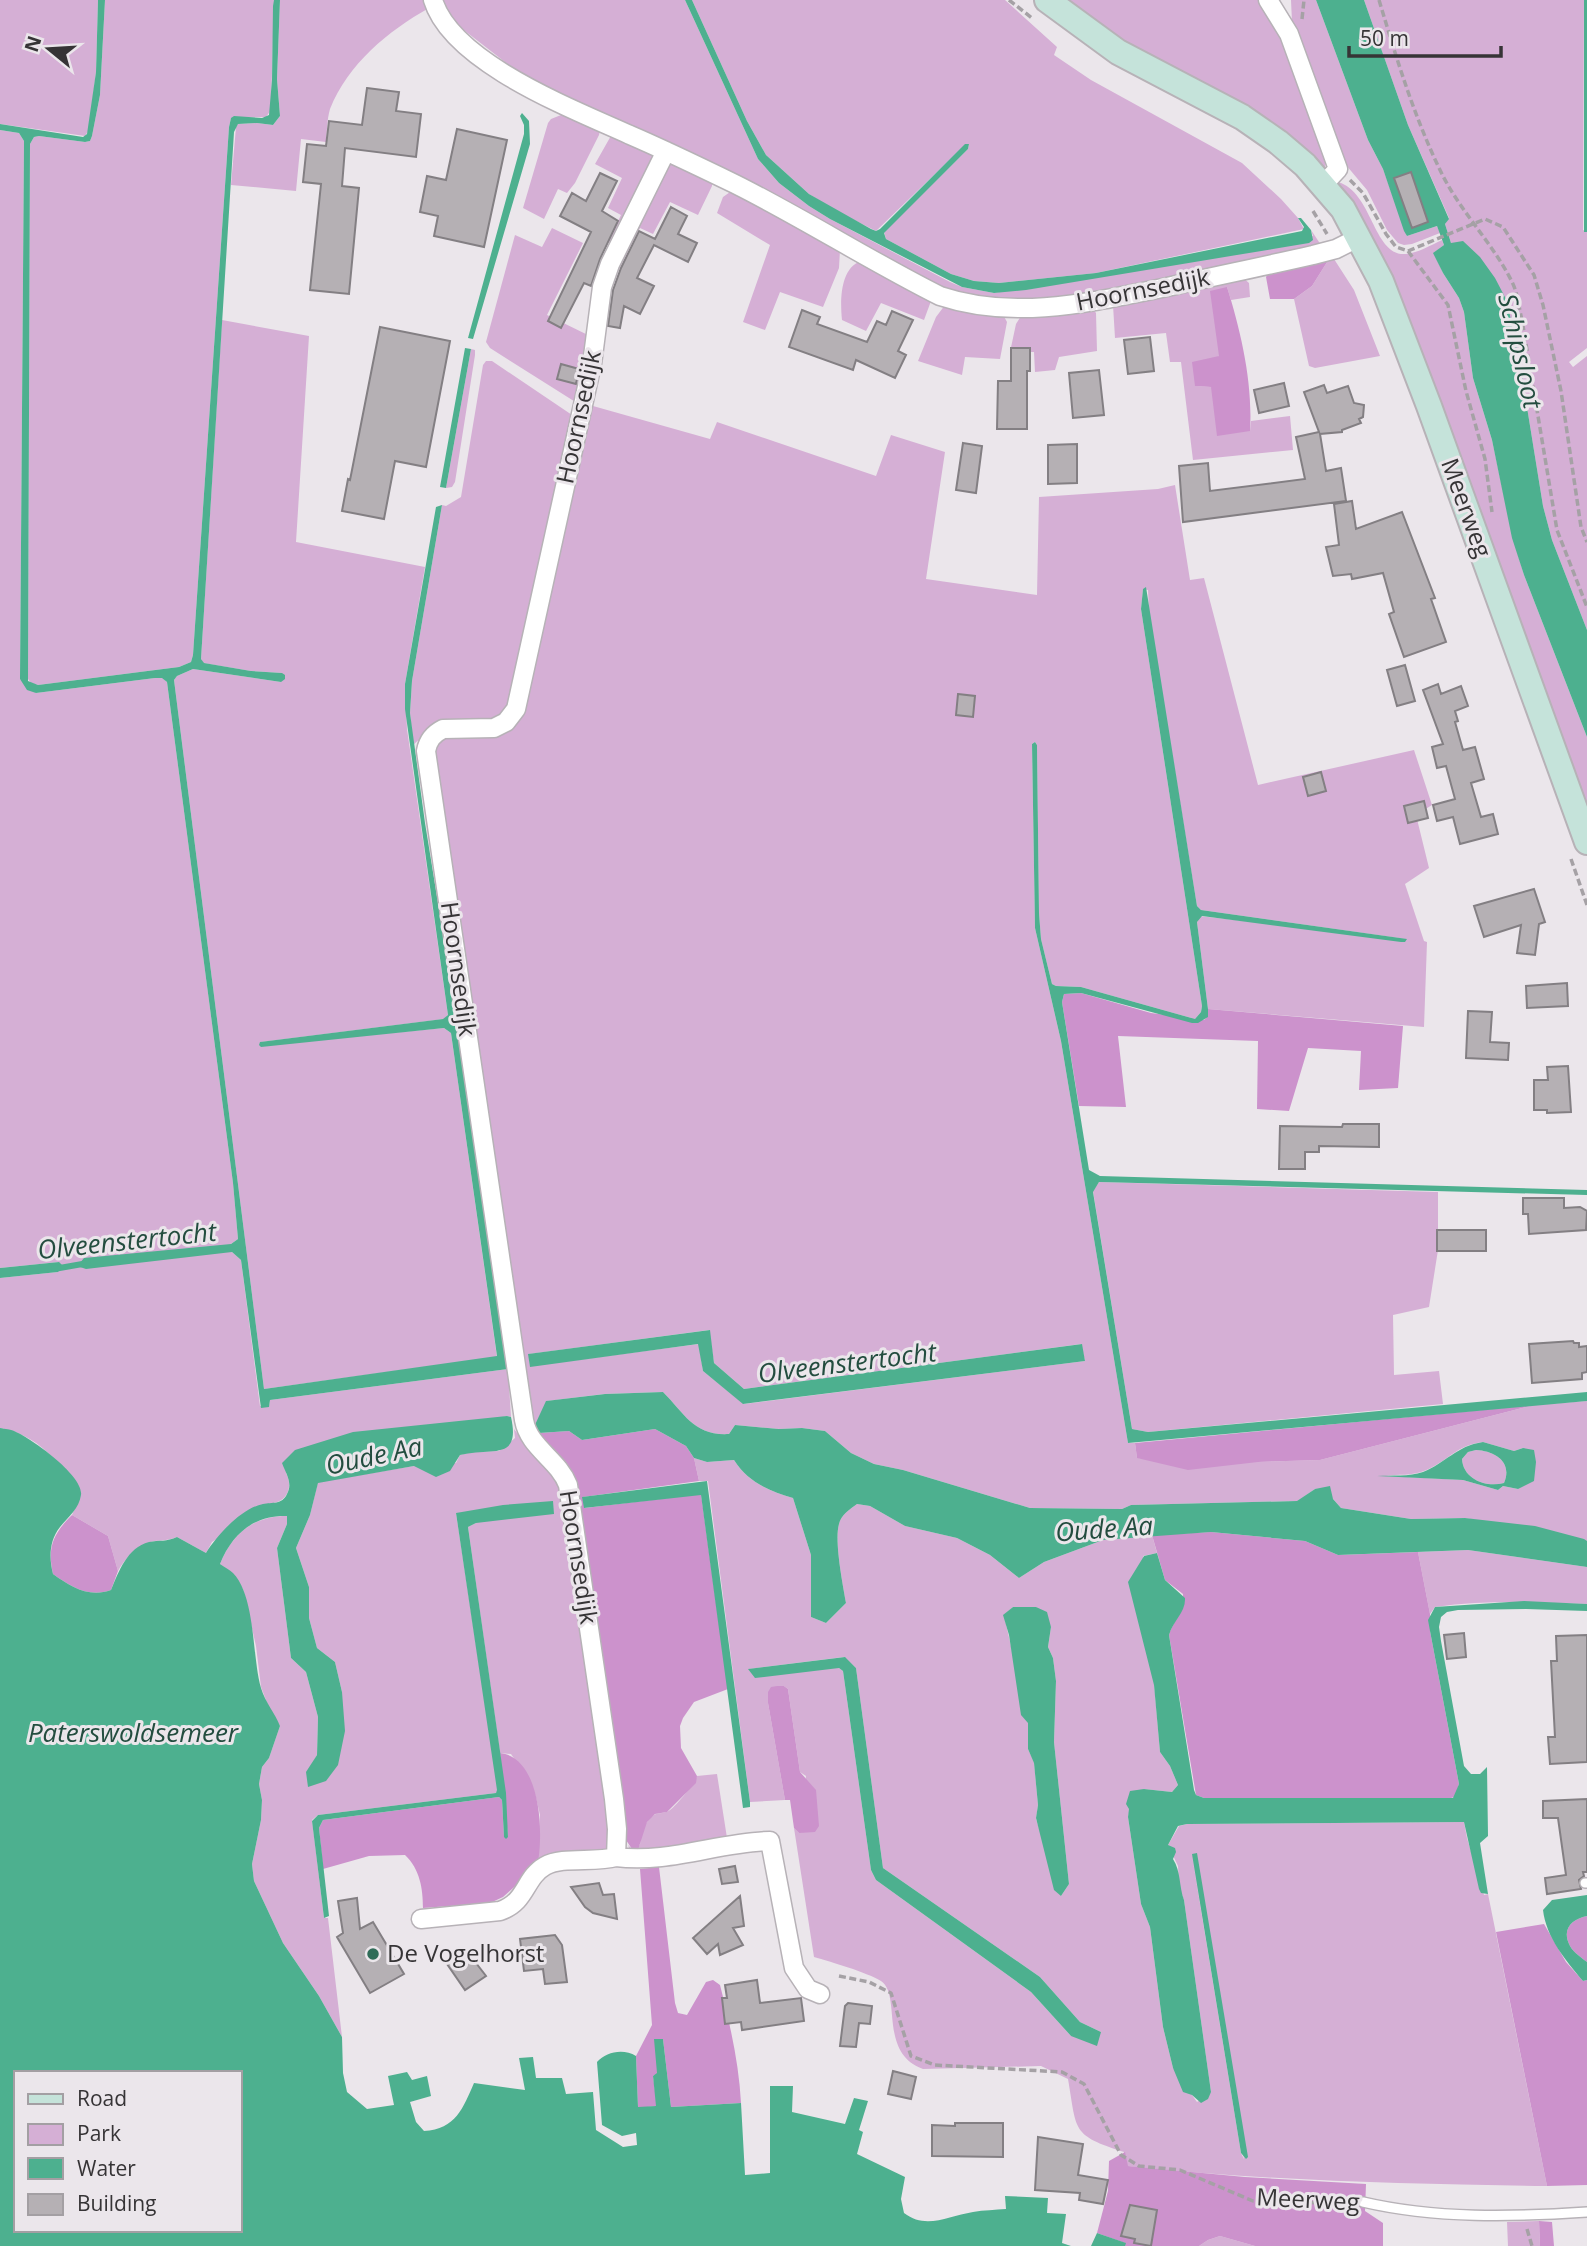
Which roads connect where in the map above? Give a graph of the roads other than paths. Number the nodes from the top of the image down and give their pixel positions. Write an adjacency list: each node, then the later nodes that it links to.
1 (433, 0): 4 (street, Hoornsedijk)
2 (1046, 0): 5 (main road, Meerweg)
3 (1268, 0): 5 (street, Meerweg)
4 (666, 151): 6 (street, Hoornsedijk); 8 (street, Hoornsedijk)
5 (1331, 177): 6 (main road, Meerweg)
6 (1358, 238): 7 (main road, Meerweg)
7 (1587, 842)
8 (616, 1857): 9 (street); 10 (street)
9 (421, 1919)
10 (820, 1994)
11 (1363, 2202): 12 (lane, Meerweg)
12 (1587, 2213)

